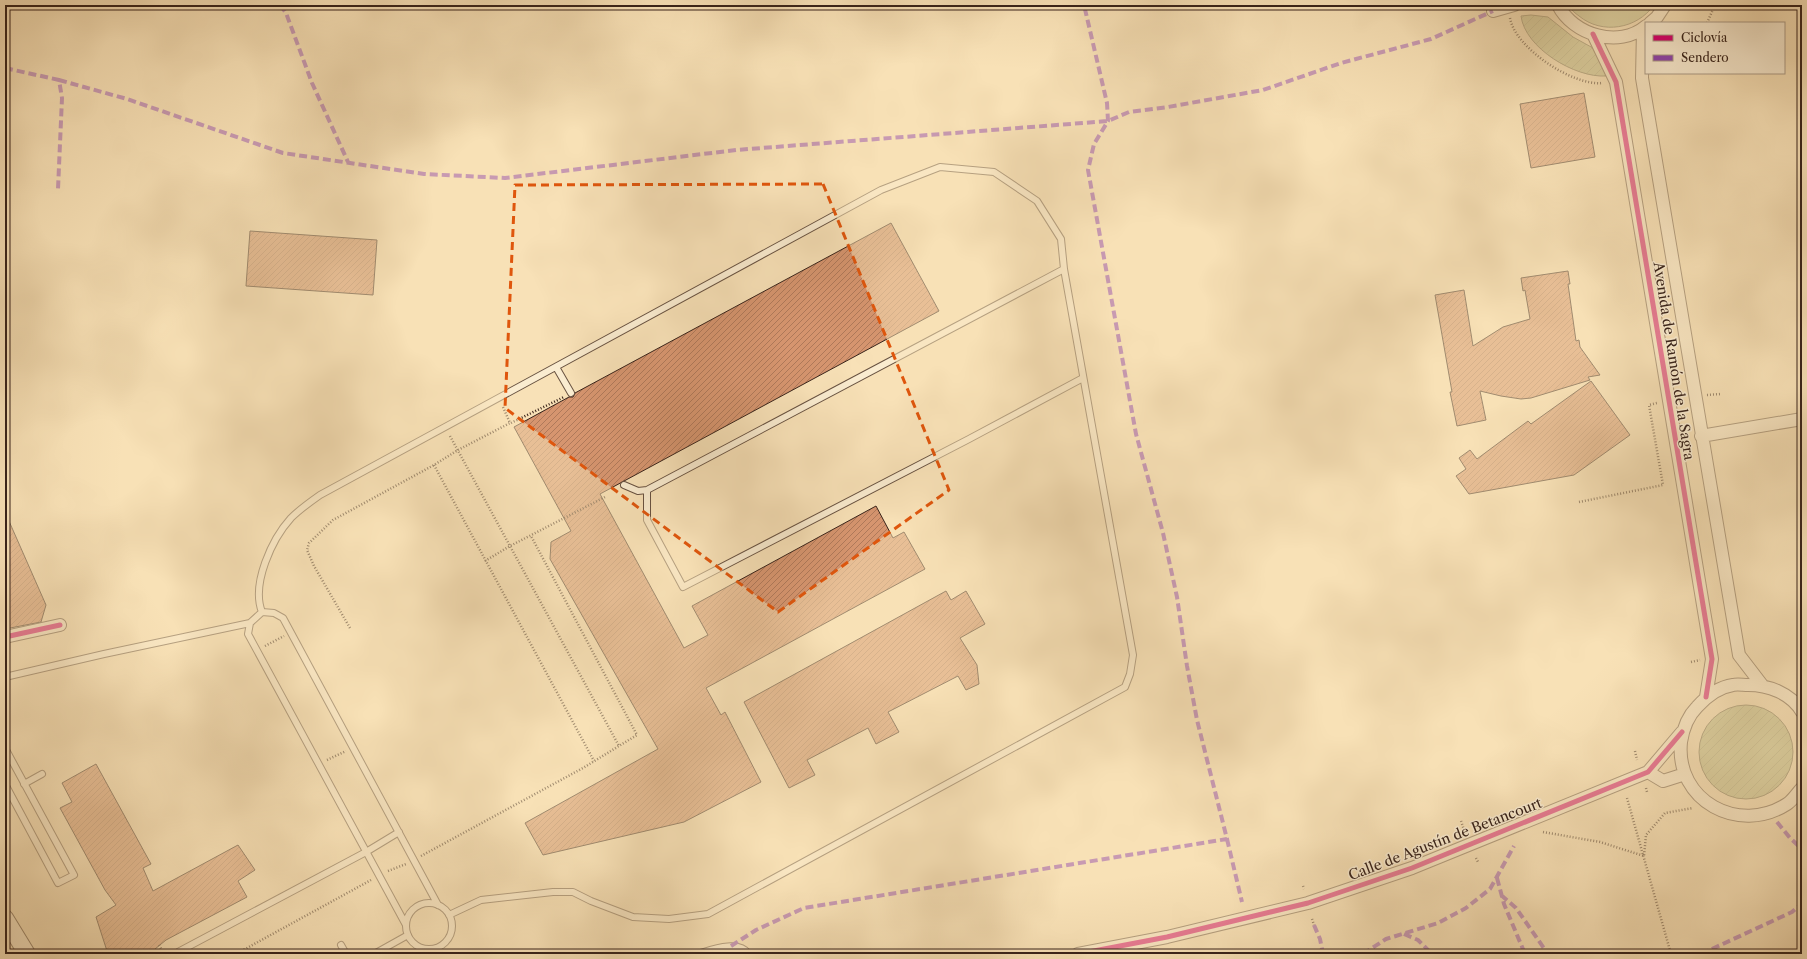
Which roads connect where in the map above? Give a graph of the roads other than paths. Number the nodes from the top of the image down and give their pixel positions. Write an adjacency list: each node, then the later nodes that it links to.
1 (1558, 5): 7 (street)
2 (1665, 5): 5 (street)
3 (1511, 6): 4 (street)
4 (1493, 11)
5 (1651, 22)
6 (1645, 27): 7 (street)
7 (1593, 34): 23 (street, Avenida de Ramón de la Sagra)
8 (1645, 47): 14 (street, Avenida de Ramón de la Sagra)
9 (1064, 269): 10 (lane); 11 (lane); 16 (lane)
10 (556, 367): 12 (lane); 17 (lane)
11 (1083, 378): 16 (lane); 36 (lane)
12 (571, 393)
13 (1802, 419): 14 (street)
14 (1701, 436): 22 (street, Avenida de Ramón de la Sagra)
15 (624, 485): 16 (lane)
16 (647, 490)
17 (262, 612): 18 (lane); 33 (lane)
18 (250, 623): 21 (lane); 34 (lane)
19 (60, 625): 20 (street)
20 (5, 637)
21 (5, 677)
22 (1762, 685): 23 (street); 24 (street)
23 (1706, 697): 25 (street)
24 (1802, 712)
25 (1682, 732): 27 (street, Calle de Agustín de Betancourt); 29 (street)
26 (5, 748): 31 (lane)
27 (1648, 772): 29 (street); 48 (street, Calle de Agustín de Betancourt)
28 (42, 774): 31 (lane)
29 (1685, 774): 32 (street)
30 (5, 784): 31 (lane)
31 (24, 784)
32 (1802, 788)
33 (399, 832): 34 (lane); 35 (lane)
34 (366, 852): 38 (lane); 42 (lane)
35 (438, 905): 36 (lane); 38 (lane)
36 (449, 915): 41 (lane)
37 (5, 918): 43 (main road)
38 (406, 925): 39 (lane)
39 (408, 935): 41 (lane); 45 (lane)
40 (341, 945): 44 (lane)
41 (430, 951)
42 (178, 952)
43 (27, 954)
44 (346, 954)
45 (374, 954)
46 (697, 954): 47 (lane)
47 (749, 954)
48 (1078, 954)

